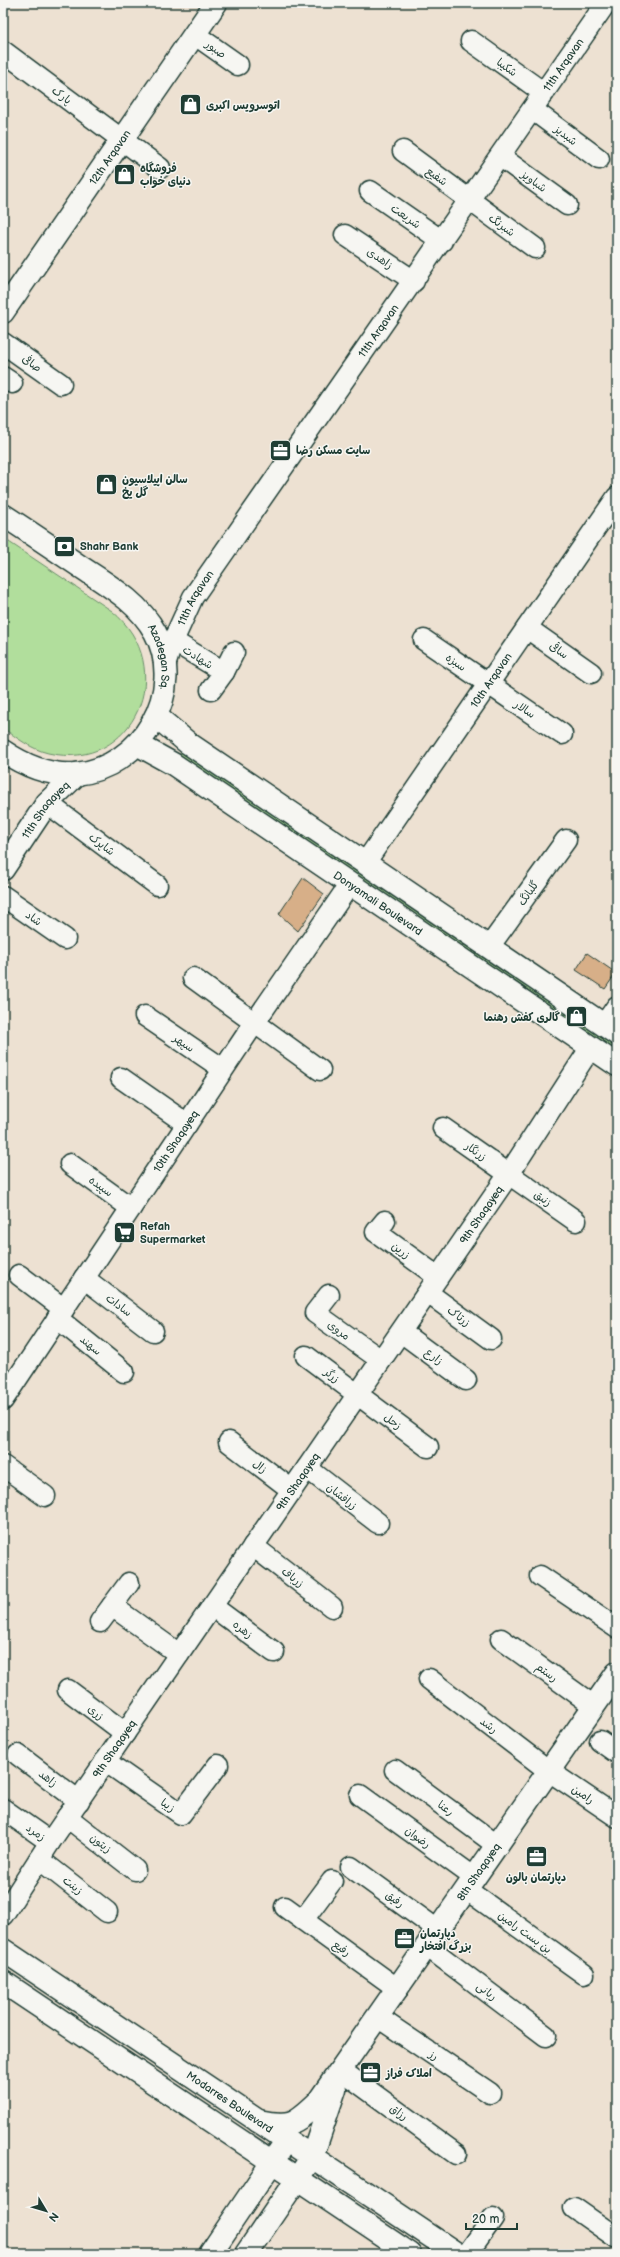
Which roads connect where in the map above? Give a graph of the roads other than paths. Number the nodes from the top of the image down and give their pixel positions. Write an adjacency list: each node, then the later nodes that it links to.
1 (216, 3): 3 (main road, 12th Arqavan)
2 (606, 3): 7 (street, 11th Arqavan)
3 (194, 34): 6 (street, صبور); 9 (main road, 12th Arqavan)
4 (471, 41): 7 (street, شکیبا)
5 (3, 51): 9 (street, پارک)
6 (238, 65)
7 (544, 93): 8 (street, 11th Arqavan)
8 (533, 110): 11 (street, 11th Arqavan); 12 (street, شبدیز)
9 (122, 140): 13 (street, پارک); 21 (main road, 12th Arqavan)
10 (403, 151): 15 (street, شفیع)
11 (501, 157): 15 (street, 11th Arqavan); 16 (street, شباویز)
12 (599, 159)
13 (160, 168)
14 (370, 191): 18 (street, شریعت)
15 (470, 201): 18 (street, 11th Arqavan); 19 (street, شبرنگ)
16 (566, 205)
17 (345, 235): 20 (street, زاهدی)
18 (442, 241): 20 (street, 11th Arqavan)
19 (534, 248)
20 (414, 282): 28 (street, 11th Arqavan)
21 (3, 312)
22 (3, 343): 23 (street, صافی)
23 (61, 384)
24 (617, 497): 26 (street, 10th Arqavan)
25 (3, 514): 30 (main road, Azadegan Sq.)
26 (527, 628): 32 (street, ساقی); 33 (street, 10th Arqavan)
27 (424, 640): 33 (street, سبزه)
28 (173, 641): 30 (street, 11th Arqavan); 31 (street, شهادت)
29 (234, 652): 31 (street)
30 (165, 666): 35 (main road, Azadegan Sq.)
31 (224, 672): 34 (street)
32 (591, 673)
33 (488, 684): 36 (street, سالار); 42 (street, 10th Arqavan)
34 (211, 690)
35 (156, 716): 37 (main road, Azadegan Sq.); 42 (main road)
36 (562, 734)
37 (137, 744): 39 (main road, Azadegan Sq.); 44 (main road, Donyamali Boulevard)
38 (3, 751): 39 (main road, Azadegan Sq.)
39 (77, 774): 40 (main road, 11th Shaqayeq)
40 (47, 803): 43 (main road, 11th Shaqayeq); 45 (street, شاپرک)
41 (566, 840): 48 (street, گلبانگ)
42 (365, 863): 48 (main road)
43 (3, 869)
44 (350, 884): 52 (street, 10th Shaqayeq); 54 (main road, Donyamali Boulevard)
45 (157, 886)
46 (3, 896): 47 (street, شاد)
47 (64, 939)
48 (489, 947): 53 (main road)
49 (194, 978): 52 (street)
50 (617, 1006): 53 (street)
51 (145, 1016): 56 (street, سپهر)
52 (255, 1022): 56 (street, 10th Shaqayeq); 57 (street)
53 (611, 1030)
54 (591, 1047): 55 (main road, Donyamali Boulevard); 62 (street, 9th Shaqayeq)
55 (617, 1065)
56 (224, 1069): 59 (street, 10th Shaqayeq)
57 (320, 1070)
58 (122, 1078): 59 (street)
59 (187, 1124): 63 (street, 10th Shaqayeq)
60 (443, 1128): 62 (street, زرنگار)
61 (70, 1164): 63 (street, سپیده)
62 (509, 1174): 65 (street, زنبق); 68 (street, 9th Shaqayeq)
63 (131, 1208): 67 (street, 10th Shaqayeq)
64 (385, 1221): 68 (street, زرین)
65 (576, 1221)
66 (19, 1275): 70 (street, سهند)
67 (84, 1278): 70 (street, 10th Shaqayeq); 71 (street, سادات)
68 (433, 1285): 72 (street, 9th Shaqayeq); 73 (street, زرتاک)
69 (329, 1295): 75 (street, مروی)
70 (60, 1314): 76 (street, سهند); 78 (street, 10th Shaqayeq)
71 (153, 1331)
72 (401, 1332): 75 (street, 9th Shaqayeq); 77 (street, زارع)
73 (491, 1339)
74 (306, 1356): 79 (street, زرگر)
75 (381, 1360): 79 (street, 9th Shaqayeq)
76 (124, 1372)
77 (466, 1380)
78 (6, 1387)
79 (357, 1395): 81 (street, زحل); 83 (street, 9th Shaqayeq)
80 (229, 1442): 84 (street, زال)
81 (428, 1447)
82 (3, 1466): 85 (street)
83 (307, 1468): 84 (street, 9th Shaqayeq); 86 (street, زرافشان)
84 (292, 1490): 87 (street, 9th Shaqayeq)
85 (45, 1496)
86 (378, 1523)
87 (253, 1546): 91 (street, 9th Shaqayeq); 92 (street, زرباف)
88 (540, 1576): 94 (street)
89 (129, 1582): 90 (street)
90 (112, 1606): 93 (street); 97 (street)
91 (212, 1606): 96 (street, زهره); 97 (street, 9th Shaqayeq)
92 (332, 1607)
93 (100, 1622)
94 (617, 1628)
95 (501, 1639): 101 (street, رستم)
96 (274, 1652)
97 (179, 1654): 102 (street, 9th Shaqayeq)
98 (617, 1673): 101 (main road, 8th Shaqayeq)
99 (429, 1679): 109 (street, رشد)
100 (68, 1690): 102 (street, زری)
101 (594, 1706): 109 (main road, 8th Shaqayeq)
102 (125, 1733): 106 (street, 9th Shaqayeq)
103 (600, 1742): 104 (street)
104 (617, 1753)
105 (18, 1755): 111 (street, زاهد)
106 (105, 1761): 107 (street, زیبا); 111 (street, 9th Shaqayeq)
107 (218, 1766)
108 (395, 1770): 116 (street, رعنا)
109 (549, 1771): 114 (street, رامین); 116 (main road, 8th Shaqayeq)
110 (360, 1795): 121 (street, رضوان)
111 (79, 1800): 113 (street, 9th Shaqayeq)
112 (3, 1809): 115 (street, زمرد)
113 (67, 1817): 115 (street, 9th Shaqayeq); 119 (street, زیتون)
114 (617, 1817)
115 (50, 1842): 117 (street, 9th Shaqayeq)
116 (498, 1846): 121 (main road, 8th Shaqayeq)
117 (38, 1859): 123 (street, زینت); 124 (street, 9th Shaqayeq)
118 (351, 1867): 126 (street, رفیق)
119 (135, 1870)
120 (332, 1881): 125 (street)
121 (471, 1884): 126 (main road, 8th Shaqayeq); 128 (street, بن بست رامین)
122 (285, 1907): 125 (street, رفیع)
123 (107, 1912)
124 (3, 1915)
125 (303, 1920): 130 (street, رفیع)
126 (433, 1939): 130 (main road, 8th Shaqayeq); 132 (street, ربانی)
127 (3, 1950): 135 (main road, Modarres Boulevard)
128 (584, 1974)
129 (3, 1982): 139 (main road)
130 (398, 1989): 131 (main road, 8th Shaqayeq)
131 (379, 2018): 133 (main road, 8th Shaqayeq); 134 (street, رز)
132 (546, 2036)
133 (342, 2071): 135 (main road, 8th Shaqayeq); 137 (street, رزاق); 138 (main road, 8th Shaqayeq)
134 (490, 2093)
135 (258, 2121): 136 (main road, Modarres Boulevard)
136 (287, 2140): 138 (main road, Modarres Boulevard); 139 (main road)
137 (456, 2154)
138 (312, 2156): 140 (main road, 8th Shaqayeq); 147 (main road, Modarres Boulevard)
139 (272, 2162): 140 (main road); 144 (main road)
140 (297, 2178): 145 (main road, 8th Shaqayeq); 146 (main road)
141 (574, 2208): 143 (street)
142 (493, 2218): 148 (street)
143 (617, 2238)
144 (210, 2254)
145 (246, 2254)
146 (410, 2254)
147 (457, 2254)
148 (467, 2254)

